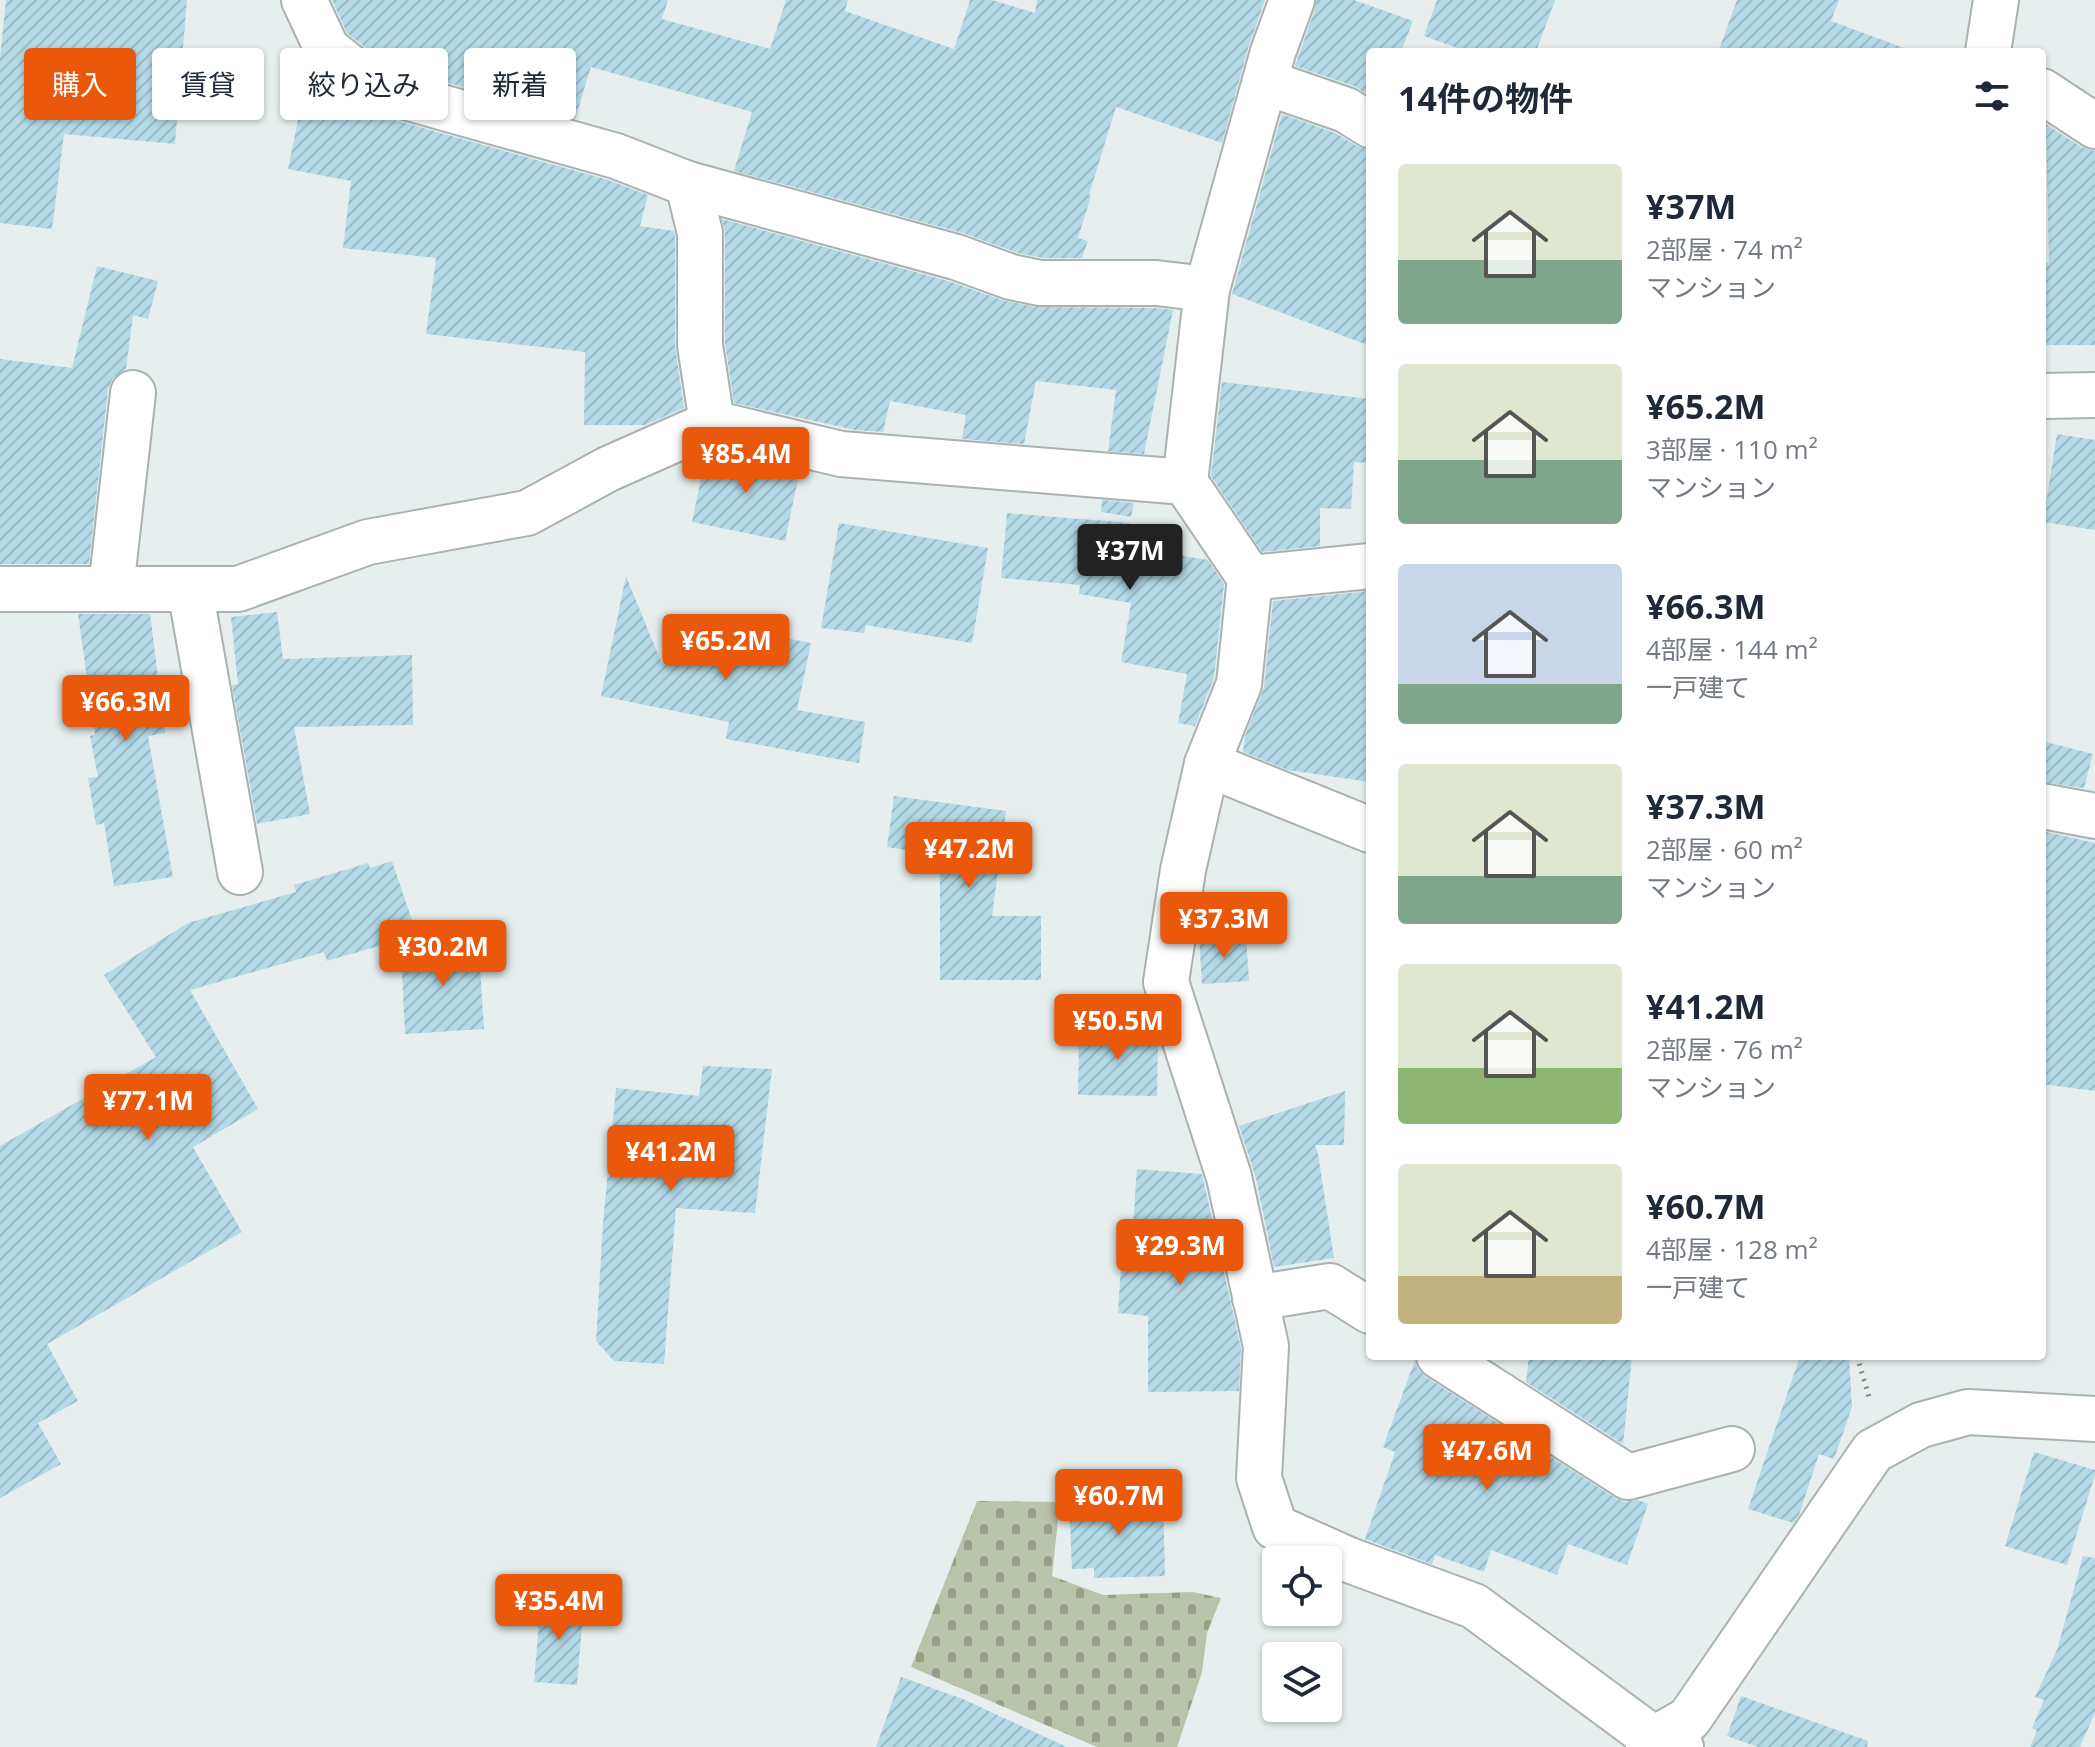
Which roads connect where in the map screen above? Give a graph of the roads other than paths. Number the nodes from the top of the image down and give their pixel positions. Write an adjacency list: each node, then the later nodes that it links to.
1 (304, 0): 9 (street)
2 (1292, 0): 5 (street)
3 (1996, 0): 4 (street)
4 (1989, 48)
5 (1265, 82): 7 (street); 10 (street)
6 (2046, 94): 8 (street)
7 (1366, 122)
8 (2095, 126)
9 (688, 184): 10 (street); 14 (street)
10 (1207, 289): 15 (street)
11 (133, 393): 19 (street)
12 (2095, 395): 13 (street)
13 (2046, 396)
14 (712, 423): 15 (street); 20 (street)
15 (1185, 482): 17 (street)
16 (1366, 566): 17 (street)
17 (1250, 578): 21 (street)
18 (0, 589): 19 (street)
19 (111, 589): 20 (street)
20 (190, 589): 25 (street)
21 (1207, 764): 24 (street); 26 (street)
22 (2046, 807): 23 (street)
23 (2095, 816)
24 (1366, 828)
25 (240, 872)
26 (1255, 1298): 27 (street); 32 (street)
27 (1366, 1308)
28 (1456, 1360): 29 (street)
29 (1489, 1368): 31 (street)
30 (2095, 1419): 32 (street)
31 (1732, 1449)
32 (1661, 1744)

